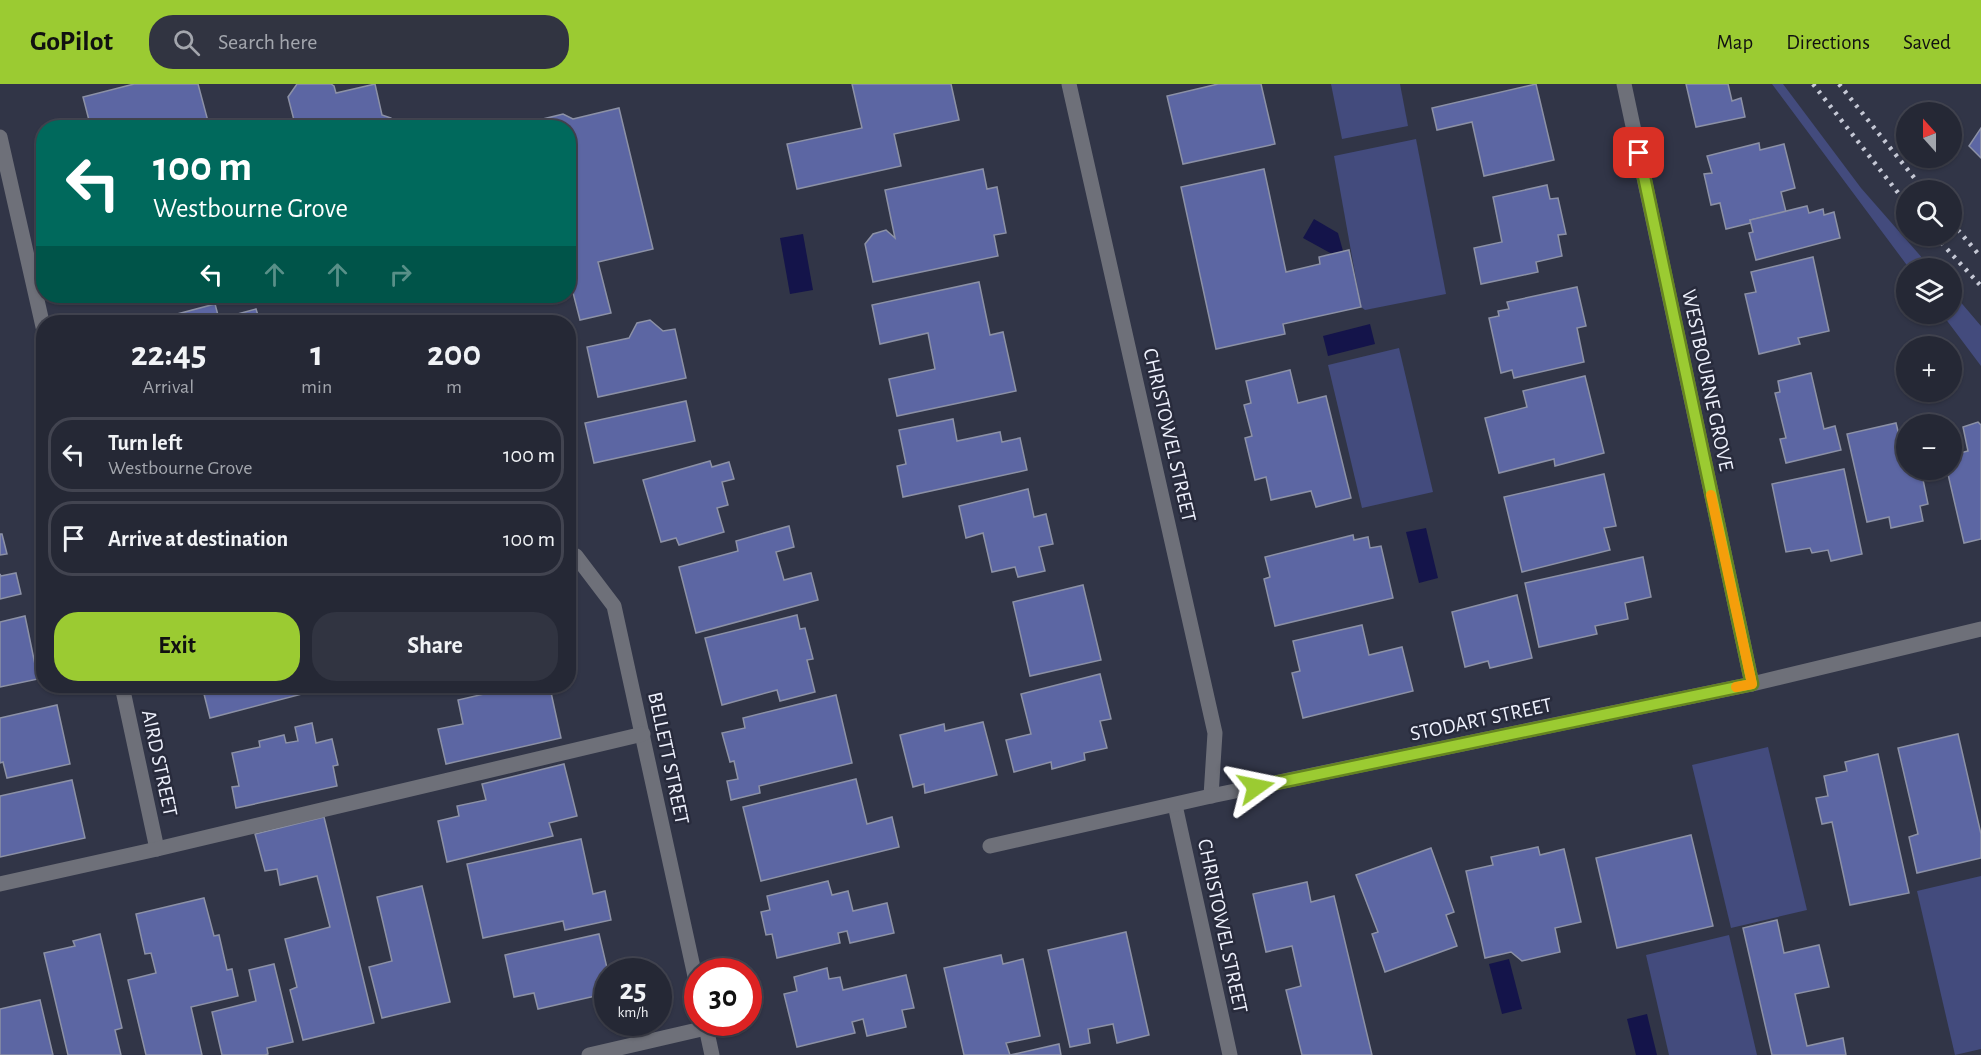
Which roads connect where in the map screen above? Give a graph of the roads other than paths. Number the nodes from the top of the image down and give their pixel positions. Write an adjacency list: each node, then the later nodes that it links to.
1 (1069, 84): 10 (street, CHRISTOWEL STREET)
2 (1624, 84): 7 (street, WESTBOURNE GROVE)
3 (0, 137): 4 (street)
4 (36, 296)
5 (576, 556): 9 (street, BELLETT STREET)
6 (1981, 629): 7 (street, STODART STREET)
7 (1752, 684): 10 (street, STODART STREET)
8 (124, 693): 13 (street, AIRD STREET)
9 (643, 734): 13 (street); 15 (street, BELLETT STREET)
10 (1211, 796): 11 (street, STODART STREET)
11 (1175, 806): 12 (street, STODART STREET); 20 (street, CHRISTOWEL STREET)
12 (990, 846)
13 (157, 849): 14 (street)
14 (0, 884)
15 (691, 958)
16 (684, 1031): 18 (street)
17 (707, 1036): 19 (street)
18 (589, 1055)
19 (712, 1055)
20 (1230, 1055)

